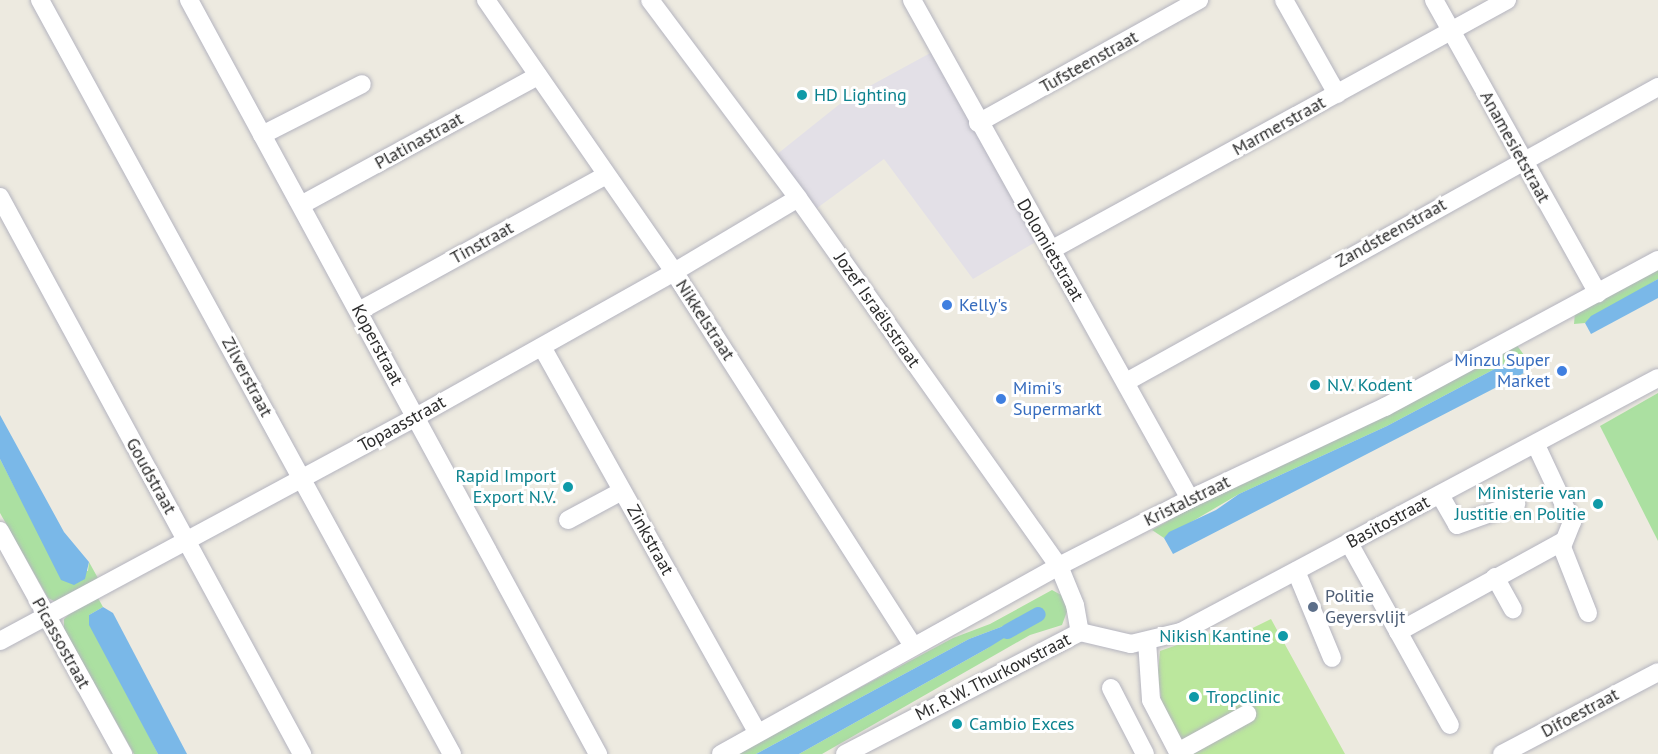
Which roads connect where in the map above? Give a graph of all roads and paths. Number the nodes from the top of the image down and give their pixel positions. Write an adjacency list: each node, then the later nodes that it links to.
1 (40, 0): 32 (street, Zilverstraat)
2 (189, 0): 16 (street, Koperstraat)
3 (486, 0): 11 (street, Nikkelstraat)
4 (650, 0): 20 (street, Jozef Israëlsstraat)
5 (912, 0): 15 (street, Dolomietstraat)
6 (1199, 0): 15 (street, Tufsteenstraat)
7 (1284, 0): 14 (street)
8 (1434, 0): 10 (street, Anamesietstraat)
9 (1507, 0): 10 (street, Marmerstraat)
10 (1451, 30): 14 (street, Marmerstraat); 17 (street, Anamesietstraat)
11 (538, 76): 18 (street, Nikkelstraat); 21 (street, Platinastraat)
12 (362, 84): 16 (street)
13 (1658, 87): 17 (street, Zandsteenstraat)
14 (1337, 94): 22 (street, Marmerstraat)
15 (978, 123): 22 (street, Dolomietstraat)
16 (262, 135): 21 (street, Koperstraat)
17 (1522, 160): 25 (street, Anamesietstraat); 29 (street, Zandsteenstraat)
18 (606, 176): 24 (street, Nikkelstraat); 26 (street, Tinstraat)
19 (0, 197): 39 (street, Goudstraat)
20 (798, 198): 24 (street, Topaasstraat); 42 (street, Jozef Israëlsstraat)
21 (301, 206): 26 (street, Koperstraat)
22 (1051, 250): 29 (street, Dolomietstraat)
23 (1658, 260): 25 (street, Kristalstraat)
24 (674, 272): 27 (street, Topaasstraat); 52 (street, Nikkelstraat)
25 (1598, 293): 35 (street, Kristalstraat)
26 (359, 311): 30 (street, Koperstraat)
27 (542, 347): 30 (street, Topaasstraat); 33 (street, Zinkstraat)
28 (1658, 378): 31 (street, Basitostraat)
29 (1126, 382): 35 (street, Dolomietstraat)
30 (416, 417): 32 (street, Topaasstraat); 64 (street, Koperstraat)
31 (1536, 445): 34 (street, Basitostraat); 40 (street)
32 (302, 479): 39 (street, Topaasstraat); 63 (street, Zilverstraat)
33 (622, 491): 37 (street); 58 (street, Zinkstraat)
34 (1440, 495): 36 (street); 41 (street, Basitostraat)
35 (1190, 499): 42 (street, Kristalstraat)
36 (1516, 504)
37 (568, 520)
38 (0, 531): 47 (street, Picassostraat)
39 (187, 541): 47 (street, Topaasstraat); 62 (street, Goudstraat)
40 (1562, 542): 44 (street); 46 (street)
41 (1349, 543): 43 (street, Basitostraat); 49 (street)
42 (1059, 566): 48 (street, Jozef Israëlsstraat); 52 (street, Kristalstraat)
43 (1296, 571): 51 (street, Basitostraat); 53 (street)
44 (1496, 577): 45 (street); 49 (street)
45 (1513, 609)
46 (1588, 613)
47 (46, 616): 50 (street, Topaasstraat); 61 (street, Picassostraat)
48 (1080, 632): 51 (street, Mr. R.W. Thurkowstraat); 59 (street, Mr. R.W. Thurkowstraat)
49 (1398, 632): 57 (street)
50 (0, 641)
51 (1147, 641): 60 (street)
52 (913, 646): 58 (street, Kristalstraat)
53 (1332, 658)
54 (1655, 680): 67 (street, Difoestraat)
55 (1111, 688): 66 (street)
56 (1246, 714): 60 (street)
57 (1450, 725)
58 (758, 733): 65 (street, Kristalstraat)
59 (850, 753)
60 (1178, 753)
61 (123, 754)
62 (302, 754)
63 (452, 754)
64 (598, 754)
65 (721, 754)
66 (1145, 754)
67 (1502, 754)

